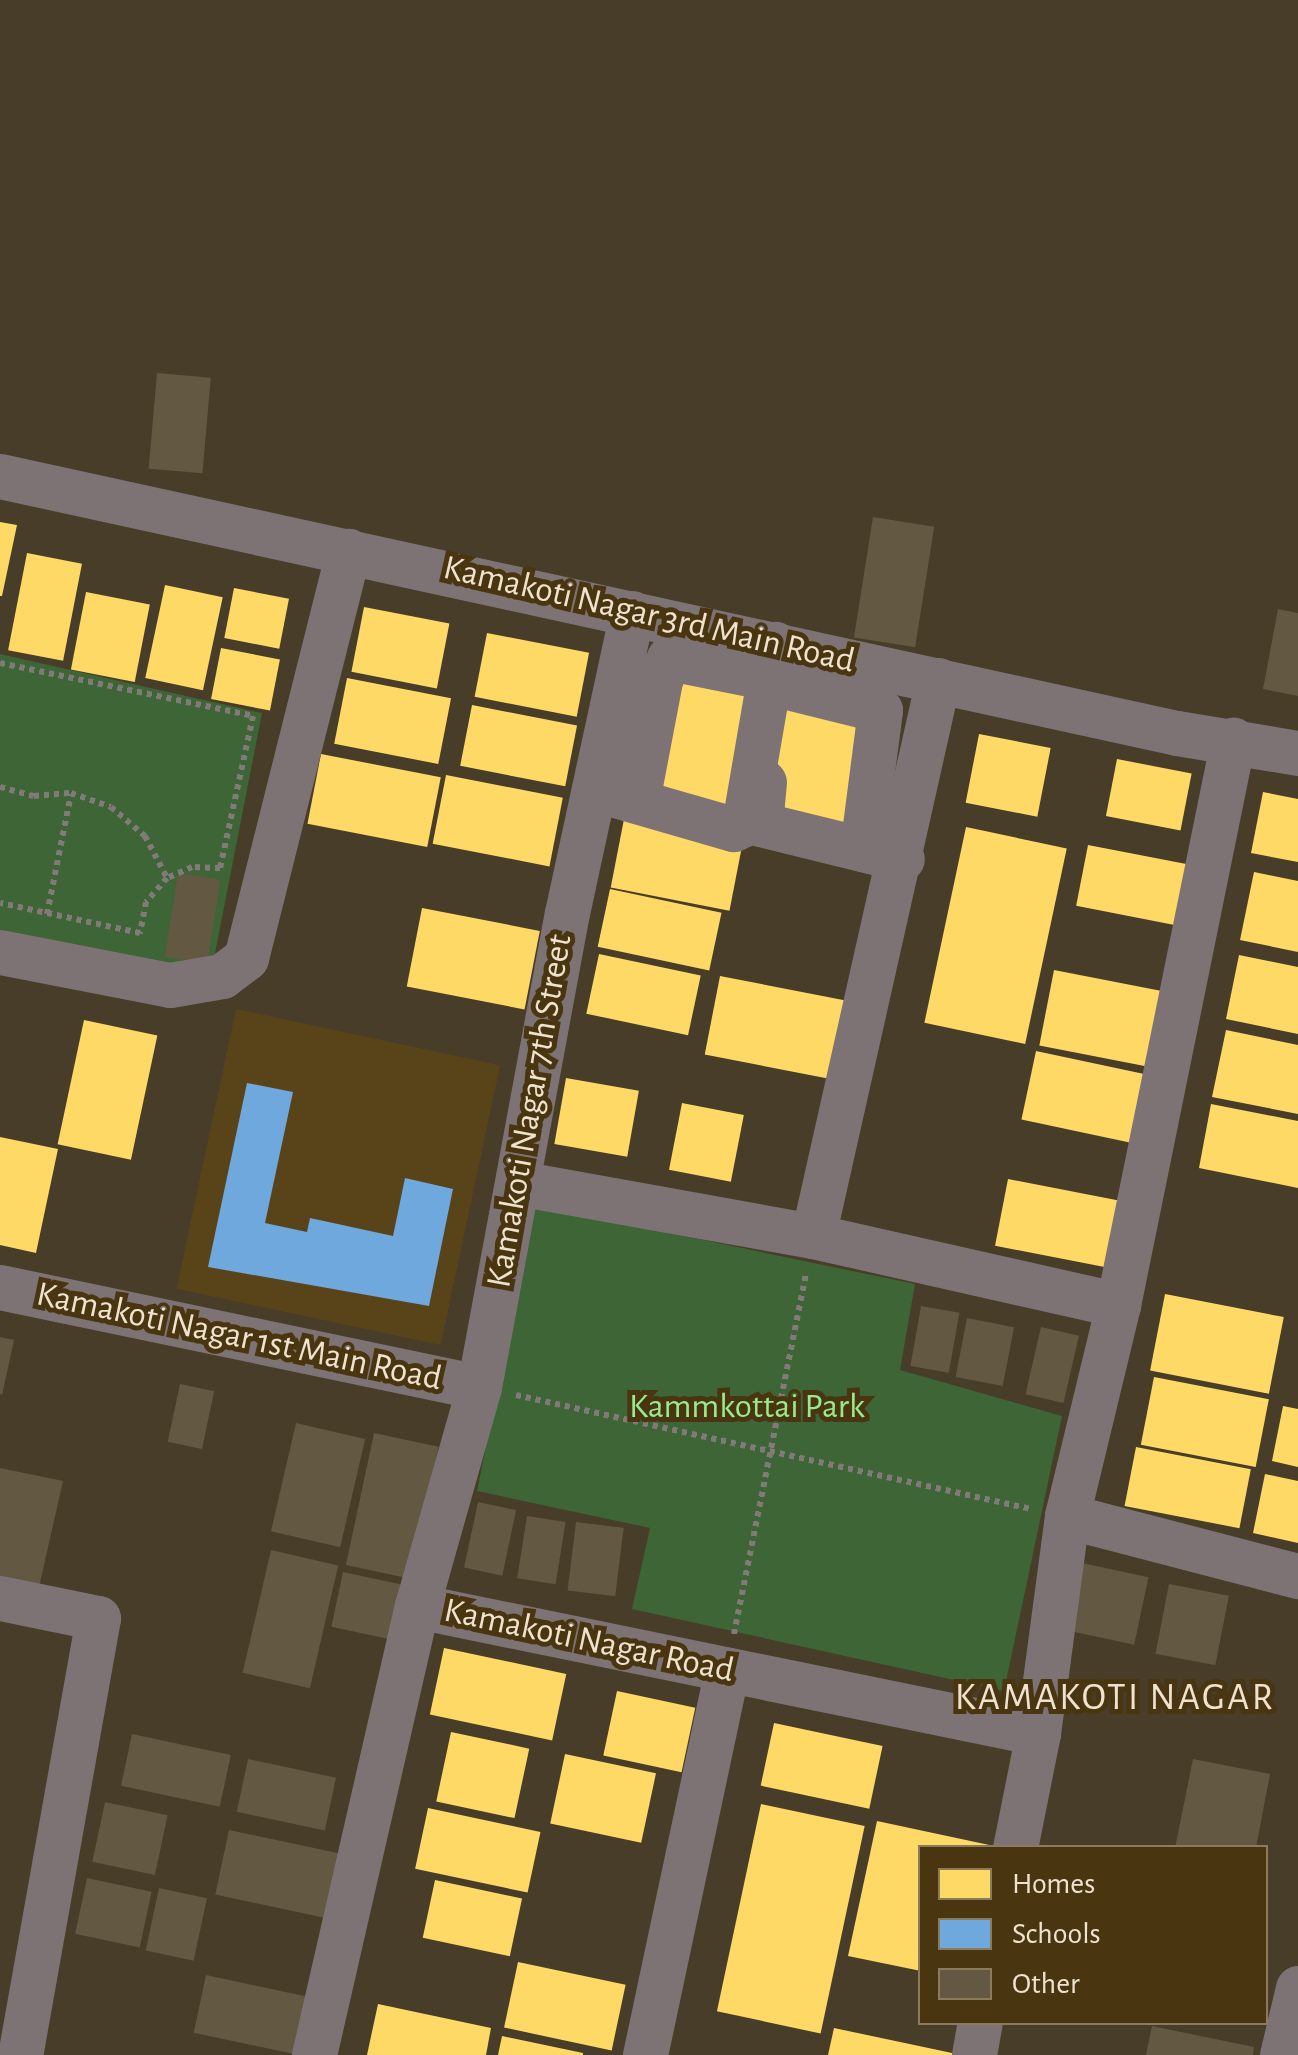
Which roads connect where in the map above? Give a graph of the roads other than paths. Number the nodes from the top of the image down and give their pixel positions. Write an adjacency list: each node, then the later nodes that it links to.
1 (0, 476): 2 (street, Kamakoti Nagar 3rd Main Road)
2 (348, 551): 3 (street, Kamakoti Nagar 3rd Main Road); 12 (street)
3 (632, 613): 4 (street, Kamakoti Nagar 3rd Main Road); 5 (street, Kamakoti Nagar 7th Street)
4 (780, 664): 5 (street); 6 (street, Kamakoti Nagar 3rd Main Road); 10 (street); 11 (street); 11 (street)
5 (640, 676): 9 (street, Kamakoti Nagar 7th Street); 10 (street)
6 (938, 680): 7 (street, Kamakoti Nagar 3rd Main Road); 11 (street)
7 (1233, 740): 8 (street, Kamakoti Nagar 3rd Main Road); 16 (street)
8 (1298, 753)
9 (594, 790): 10 (street); 13 (street, Kamakoti Nagar 7th Street)
10 (637, 800)
11 (882, 854): 14 (street)
12 (19, 955)
13 (518, 1183): 14 (street); 17 (street, Kamakoti Nagar 7th Street)
14 (813, 1236): 16 (street)
15 (0, 1286): 17 (street, Kamakoti Nagar 1st Main Road)
16 (1118, 1305): 18 (street)
17 (479, 1386): 21 (street, Kamakoti Nagar 7th Street)
18 (1067, 1516): 19 (street); 23 (street)
19 (1298, 1576)
20 (0, 1598): 27 (street)
21 (417, 1606): 22 (street, Kamakoti Nagar Road); 28 (street, Kamakoti Nagar Road)
22 (727, 1670): 23 (street, Kamakoti Nagar Road); 29 (street)
23 (1038, 1733): 24 (street)
24 (1016, 1845)
25 (1298, 1988): 31 (street)
26 (979, 2025): 30 (street)
27 (20, 2055)
28 (314, 2055)
29 (645, 2055)
30 (974, 2055)
31 (1282, 2055)

